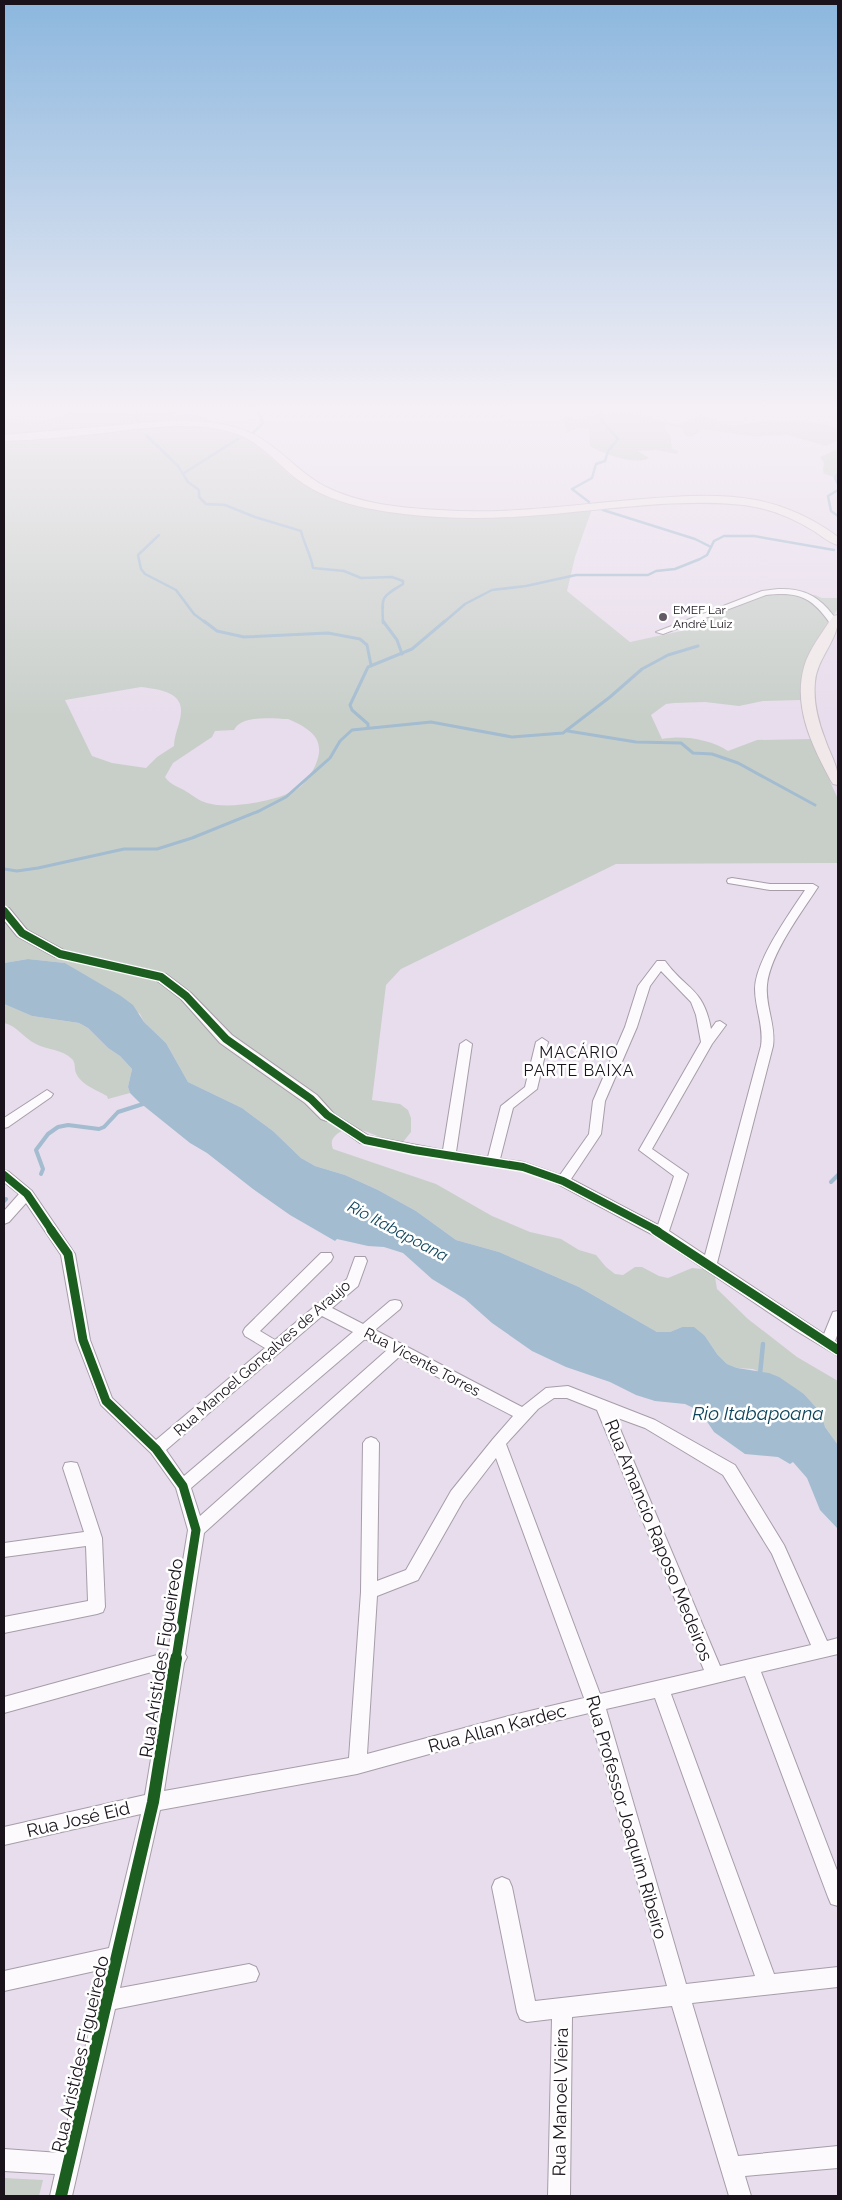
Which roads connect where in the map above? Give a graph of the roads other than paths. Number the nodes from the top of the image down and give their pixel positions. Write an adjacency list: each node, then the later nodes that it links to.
1 (421, 512): 2 (main road)
2 (527, 512)
3 (785, 512): 4 (main road)
4 (838, 542)
5 (836, 622): 6 (street); 7 (main road)
6 (660, 632)
7 (838, 781)
8 (732, 880): 26 (street)
9 (4, 911): 15 (street)
10 (720, 1025): 12 (street)
11 (542, 1042): 18 (street)
12 (707, 1042): 20 (street); 23 (street)
13 (466, 1044): 17 (street)
14 (47, 1094): 16 (street)
15 (327, 1115): 17 (street)
16 (4, 1124)
17 (449, 1155): 18 (street)
18 (493, 1162): 20 (street)
19 (4, 1175): 21 (street, Rua Aristides Figueiredo)
20 (563, 1181): 23 (street)
21 (27, 1194): 22 (street); 38 (street, Rua Aristides Figueiredo)
22 (4, 1219)
23 (662, 1233): 26 (street)
24 (326, 1256): 32 (street)
25 (360, 1261): 28 (street, Rua Manoel Gonçalves de Araujo)
26 (709, 1265): 31 (street)
27 (395, 1305): 30 (street)
28 (321, 1309): 30 (street, Rua Vicente Torres); 32 (street, Rua Manoel Gonçalves de Araujo)
29 (838, 1316): 31 (street)
30 (364, 1331): 33 (street, Rua Vicente Torres); 40 (street)
31 (833, 1346)
32 (275, 1347): 38 (street, Rua Manoel Gonçalves de Araujo)
33 (398, 1349): 35 (street, Rua Vicente Torres); 41 (street)
34 (603, 1406): 35 (street); 46 (street); 49 (street, Rua Amancio Raposo Medeiros)
35 (524, 1415): 37 (street)
36 (371, 1443): 44 (street)
37 (498, 1443): 44 (street); 51 (street, Rua Professor Joaquim Ribeiro)
38 (156, 1449): 40 (street, Rua Aristides Figueiredo)
39 (71, 1468): 42 (street)
40 (182, 1486): 41 (street, Rua Aristides Figueiredo)
41 (196, 1530): 47 (street, Rua Aristides Figueiredo)
42 (94, 1538): 43 (street); 45 (street)
43 (4, 1550)
44 (369, 1592): 53 (street)
45 (4, 1625)
46 (830, 1648): 48 (street, Rua Allan Kardec)
47 (178, 1657): 52 (street); 54 (street, Rua Aristides Figueiredo)
48 (750, 1667): 49 (street, Rua Allan Kardec); 57 (street)
49 (715, 1675): 50 (street, Rua Allan Kardec)
50 (660, 1688): 51 (street, Rua Allan Kardec); 62 (street)
51 (595, 1703): 53 (street, Rua Allan Kardec); 63 (street, Rua Professor Joaquim Ribeiro)
52 (4, 1705)
53 (357, 1766): 54 (street, Rua Allan Kardec)
54 (153, 1802): 55 (street, Rua José Eid); 58 (street, Rua Aristides Figueiredo)
55 (4, 1836)
56 (502, 1887): 65 (street)
57 (838, 1897)
58 (118, 1956): 61 (street); 64 (street, Rua Aristides Figueiredo)
59 (248, 1974): 64 (street)
60 (838, 1977): 62 (street)
61 (4, 1981)
62 (768, 1986): 63 (street)
63 (679, 1995): 65 (street); 69 (street, Rua Professor Joaquim Ribeiro)
64 (108, 2000): 68 (street, Rua Aristides Figueiredo)
65 (562, 2007): 71 (street, Rua Manoel Vieira)
66 (838, 2158): 69 (street)
67 (4, 2160): 68 (street)
68 (69, 2164): 70 (street, Rua Aristides Figueiredo)
69 (732, 2167): 72 (street, Rua Professor Joaquim Ribeiro)
70 (61, 2196)
71 (559, 2196)
72 (740, 2196)

